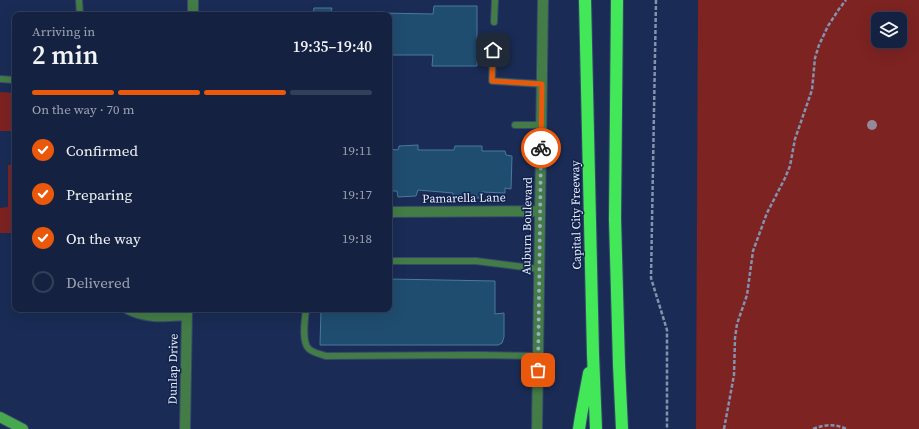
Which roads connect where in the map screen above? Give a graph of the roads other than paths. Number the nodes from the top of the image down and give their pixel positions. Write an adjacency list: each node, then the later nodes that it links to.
1 (79, 0): 7 (lane)
2 (194, 0): 8 (street)
3 (495, 0): 9 (lane)
4 (543, 0): 13 (street, Auburn Boulevard)
5 (585, 0): 23 (highway, Capital City Freeway)
6 (617, 0): 31 (highway)
7 (80, 12)
8 (193, 12)
9 (494, 22)
10 (493, 50): 13 (lane)
11 (0, 79): 12 (lane)
12 (12, 80)
13 (542, 84): 15 (street, Auburn Boulevard)
14 (515, 125): 15 (lane)
15 (541, 125): 16 (street, Auburn Boulevard)
16 (540, 211): 17 (street, Pamarella Lane); 19 (street, Auburn Boulevard)
17 (392, 212)
18 (392, 261): 19 (lane)
19 (539, 269): 24 (street, Auburn Boulevard)
20 (135, 312): 21 (street)
21 (187, 312): 27 (street, Dunlap Drive)
22 (306, 312): 24 (lane)
23 (593, 354): 29 (highway); 30 (highway, Capital City Freeway)
24 (538, 356): 28 (street, Auburn Boulevard)
25 (0, 417): 26 (street)
26 (23, 429)
27 (185, 429)
28 (537, 429)
29 (579, 429)
30 (596, 429)
31 (622, 429)

